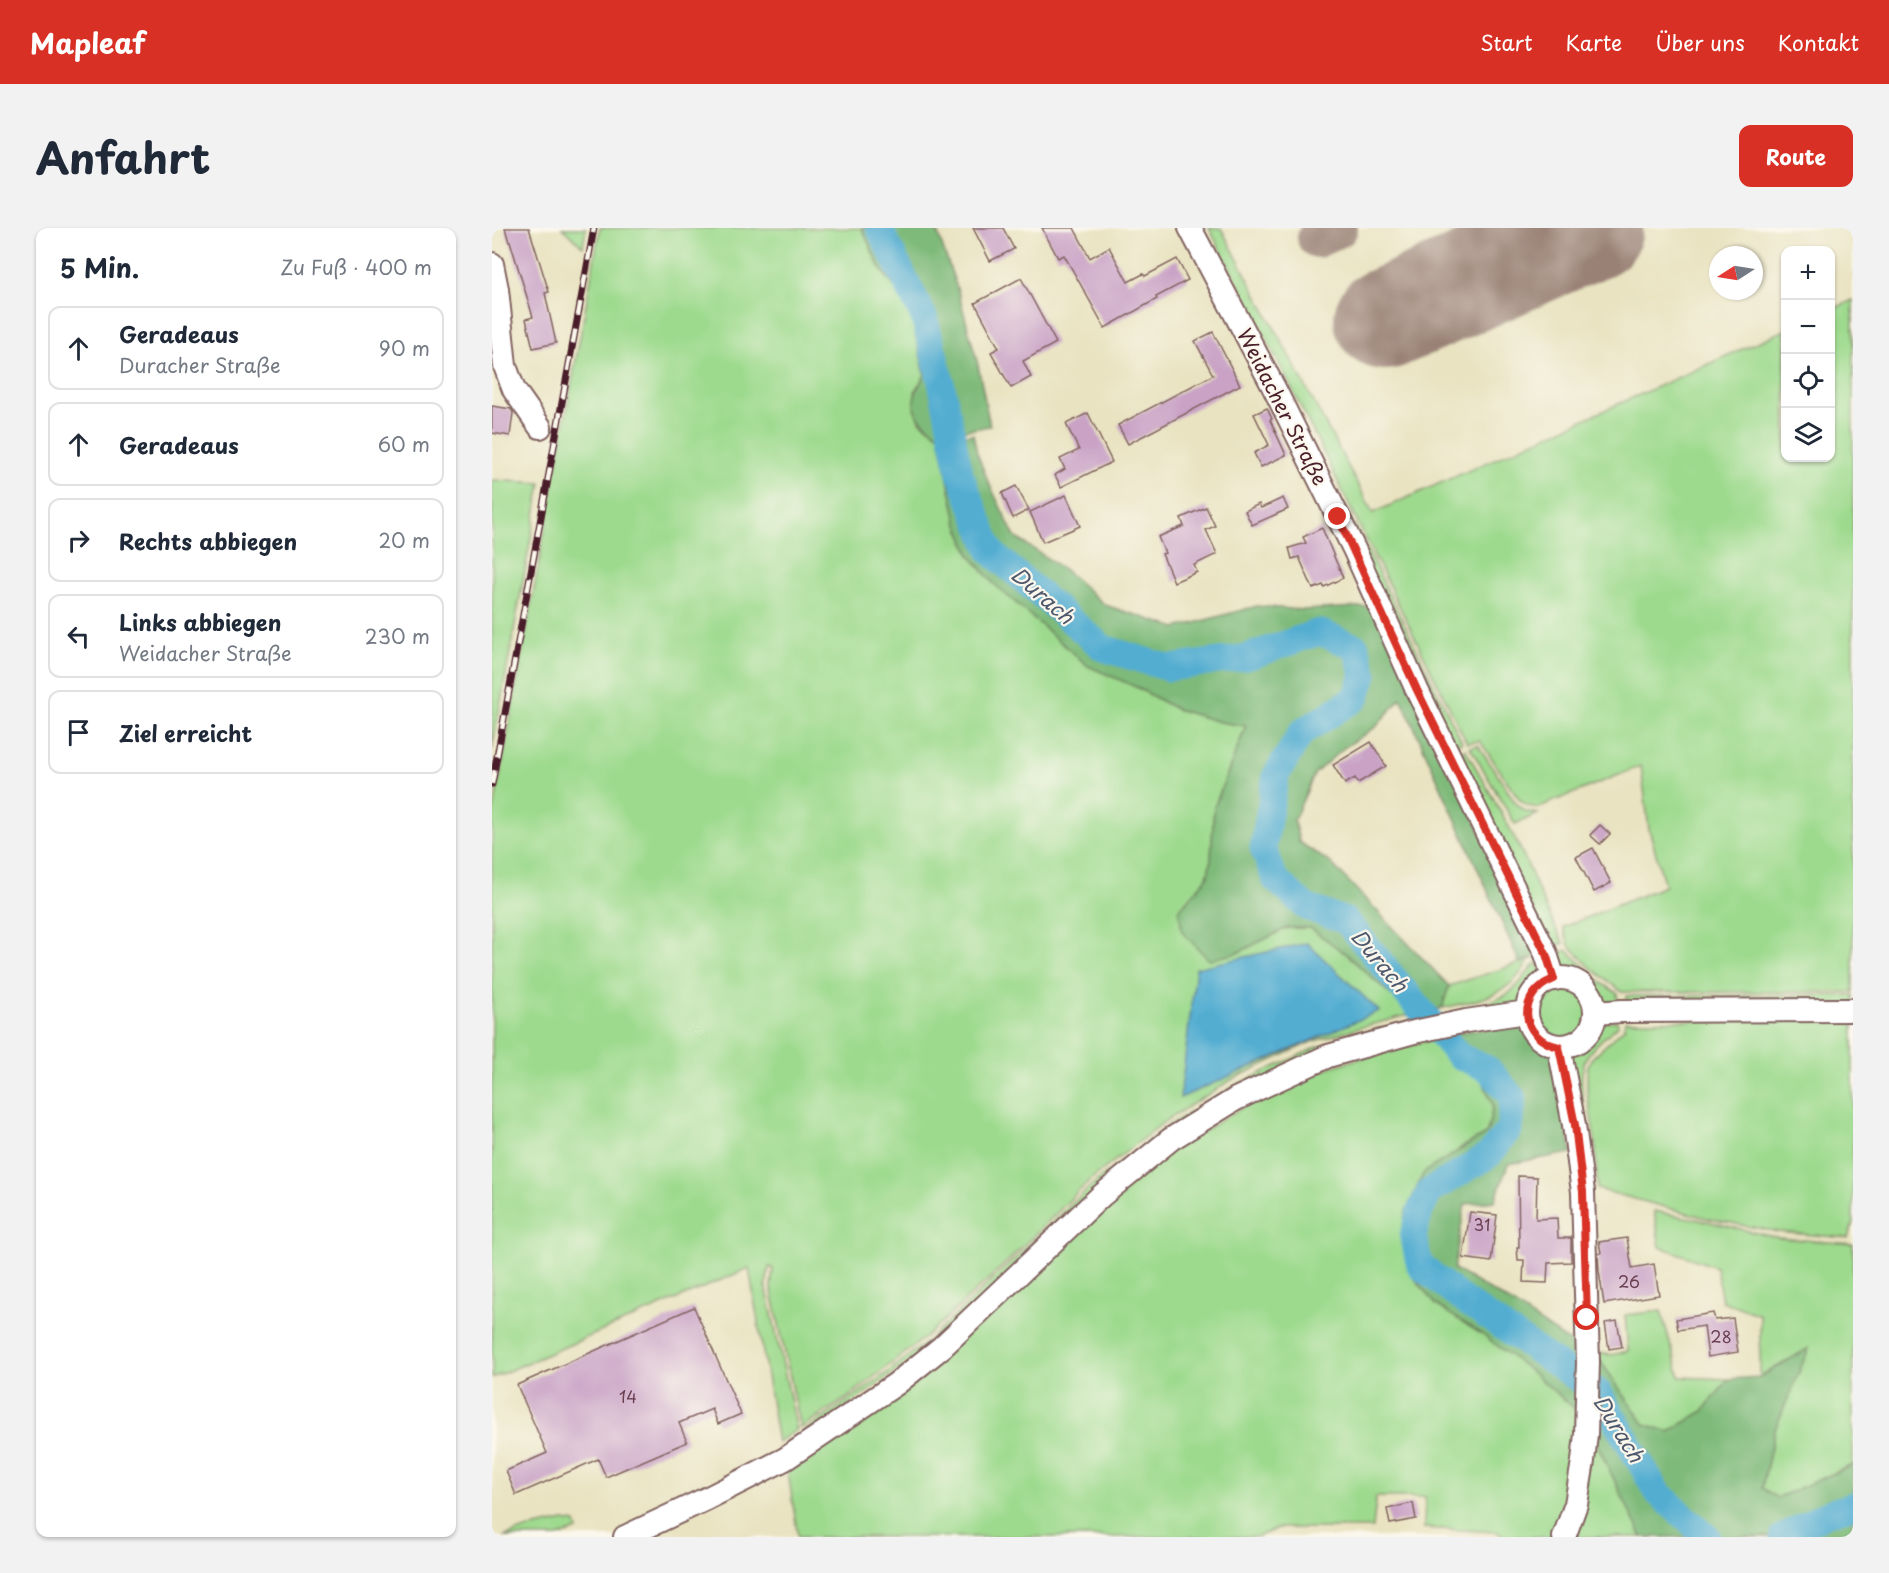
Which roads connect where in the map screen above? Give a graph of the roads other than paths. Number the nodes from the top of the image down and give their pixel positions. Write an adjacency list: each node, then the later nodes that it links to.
1 (1190, 228): 4 (street, Weidacher Straße)
2 (492, 264): 3 (street)
3 (540, 427)
4 (1554, 979): 6 (street); 7 (street)
5 (1853, 1010): 7 (street)
6 (1527, 1012): 8 (street); 9 (street)
7 (1595, 1013): 8 (street)
8 (1559, 1047): 10 (street)
9 (625, 1537)
10 (1564, 1537)

